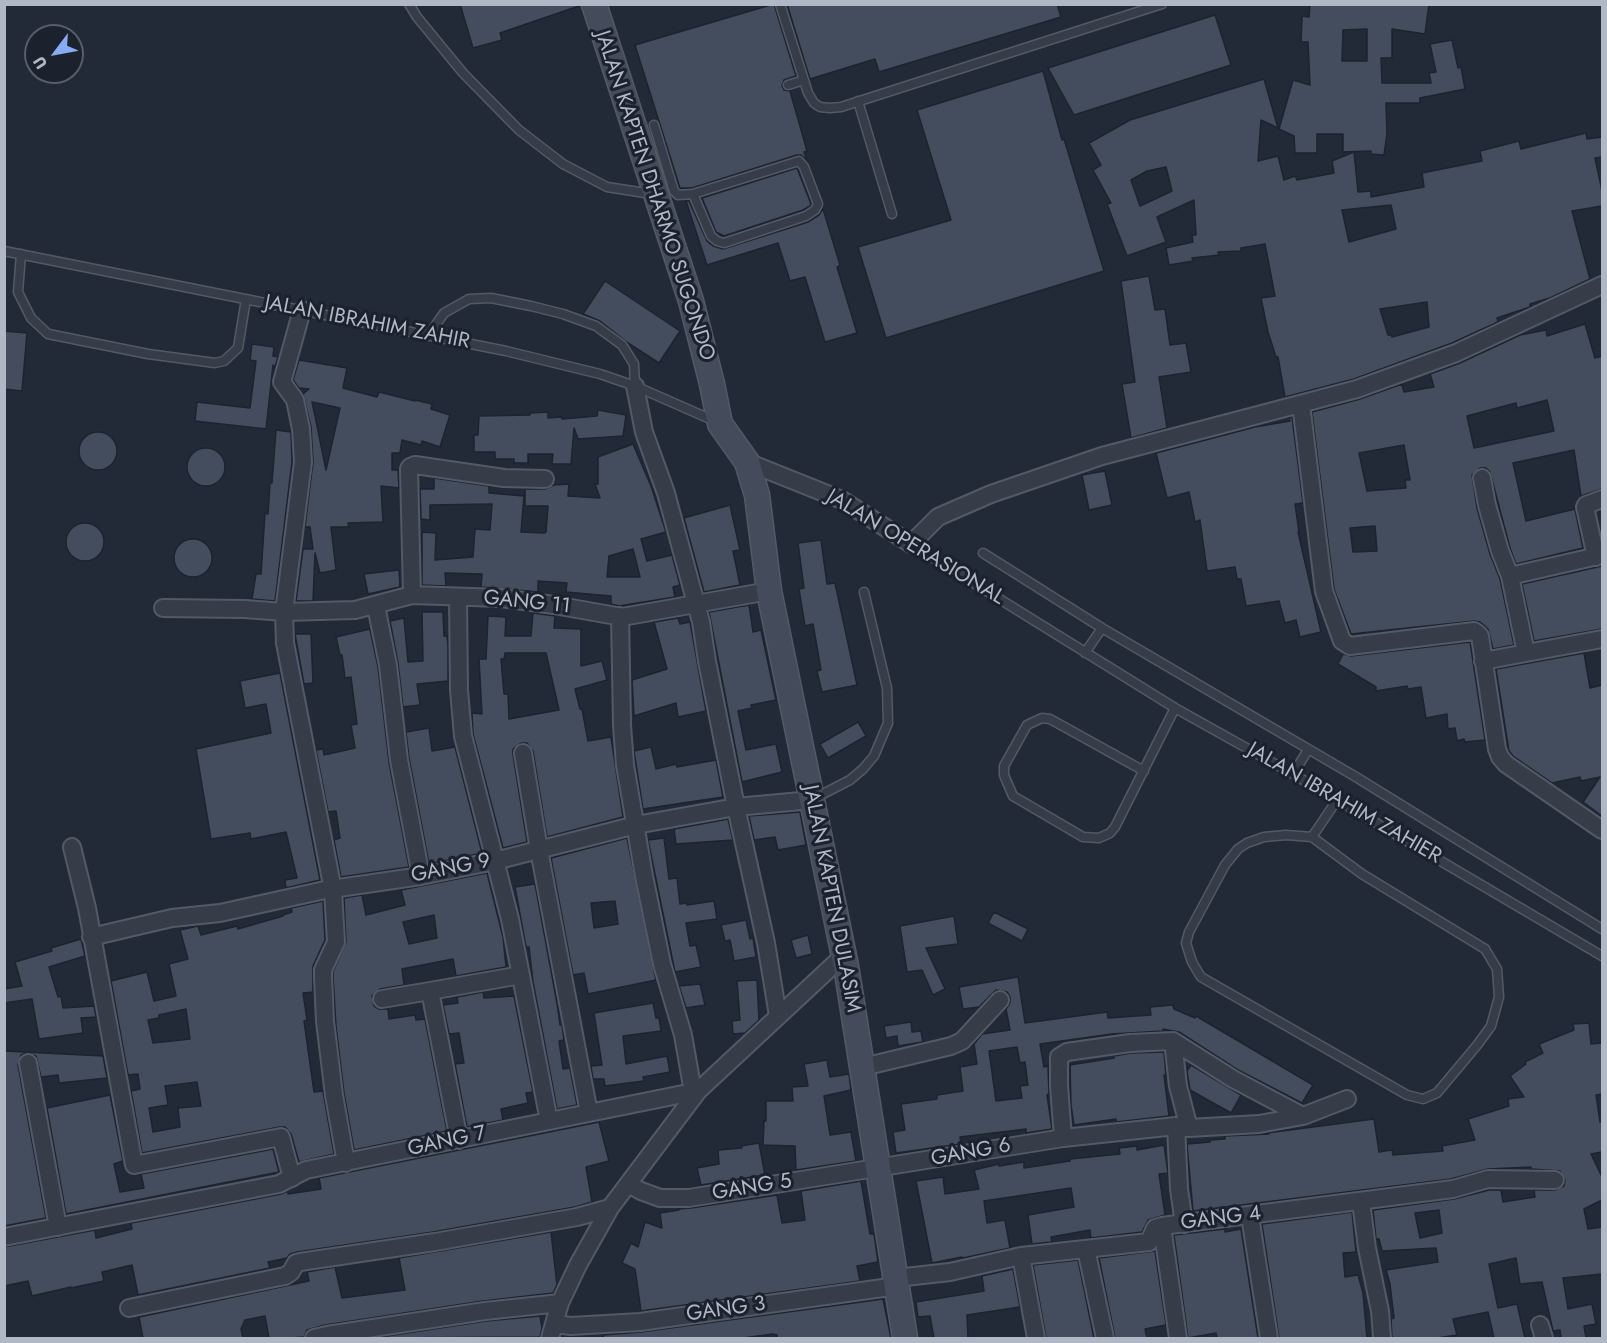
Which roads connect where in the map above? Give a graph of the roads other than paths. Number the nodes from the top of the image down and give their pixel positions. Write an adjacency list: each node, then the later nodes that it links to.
1 (409, 4): 10 (lane)
2 (594, 4): 8 (main road, JALAN KAPTEN DHARMO SUGONDO)
3 (780, 4): 5 (lane)
4 (1162, 4): 7 (lane)
5 (804, 80): 6 (lane); 7 (lane)
6 (788, 85)
7 (858, 101): 11 (lane)
8 (649, 126): 9 (lane); 10 (main road, JALAN KAPTEN DHARMO SUGONDO)
9 (693, 194): 9 (lane)
10 (657, 195): 20 (main road, JALAN KAPTEN DHARMO SUGONDO)
11 (892, 214)
12 (4, 251): 13 (lane, JALAN IBRAHIM ZAHIR)
13 (21, 254): 15 (lane, JALAN IBRAHIM ZAHIR); 15 (lane)
14 (1600, 289): 19 (street)
15 (246, 299): 16 (lane, JALAN IBRAHIM ZAHIR)
16 (302, 310): 17 (lane, JALAN IBRAHIM ZAHIR); 36 (street)
17 (428, 336): 18 (lane, JALAN IBRAHIM ZAHIR); 18 (lane)
18 (635, 386): 20 (lane, JALAN IBRAHIM ZAHIR); 33 (street)
19 (1301, 404): 25 (street); 42 (street)
20 (720, 424): 21 (main road)
21 (747, 462): 25 (street, JALAN OPERASIONAL); 29 (main road, JALAN KAPTEN DULASIM)
22 (1482, 478): 28 (street)
23 (545, 479): 31 (street)
24 (1602, 499): 27 (street)
25 (910, 544): 40 (lane, JALAN OPERASIONAL)
26 (983, 553): 38 (lane, JALAN OPERASIONAL)
27 (1599, 556): 28 (street)
28 (1510, 576): 41 (street)
29 (770, 591): 33 (street, GANG 11); 48 (main road, JALAN KAPTEN DULASIM)
30 (864, 592): 48 (lane)
31 (412, 595): 32 (street, GANG 11); 34 (street, GANG 11)
32 (458, 597): 37 (street, GANG 11); 56 (street)
33 (696, 605): 37 (street, GANG 11); 50 (street)
34 (376, 606): 36 (street, GANG 11); 57 (street)
35 (163, 608): 36 (street, GANG 11)
36 (284, 612): 58 (street)
37 (620, 616): 51 (street)
38 (1102, 628): 40 (lane); 44 (lane, JALAN IBRAHIM ZAHIER)
39 (1602, 639): 41 (street)
40 (1085, 653): 43 (lane, JALAN IBRAHIM ZAHIER)
41 (1526, 653): 42 (street)
42 (1483, 661): 52 (street)
43 (1175, 708): 46 (lane); 47 (lane, JALAN IBRAHIM ZAHIER)
44 (1308, 750): 47 (lane); 59 (lane, JALAN IBRAHIM ZAHIER)
45 (523, 753): 55 (street)
46 (1144, 771): 46 (lane)
47 (1293, 774): 49 (lane, JALAN IBRAHIM ZAHIER)
48 (812, 800): 50 (street, GANG 9); 61 (main road, JALAN KAPTEN DULASIM)
49 (1337, 801): 53 (lane); 62 (lane, JALAN IBRAHIM ZAHIER)
50 (736, 807): 51 (street, GANG 9); 67 (street)
51 (636, 825): 55 (street, GANG 9); 71 (street)
52 (1602, 830)
53 (1312, 837): 53 (lane)
54 (72, 847): 60 (street)
55 (539, 850): 56 (street, GANG 9); 73 (street)
56 (495, 861): 57 (street, GANG 9); 63 (street)
57 (422, 876): 58 (street, GANG 9)
58 (333, 890): 60 (street, GANG 9); 79 (street)
59 (1602, 929)
60 (91, 937): 81 (street)
61 (843, 956): 67 (street); 70 (main road, JALAN KAPTEN DULASIM)
62 (1602, 956)
63 (521, 975): 64 (street); 75 (street)
64 (430, 991): 65 (street); 78 (street)
65 (382, 999)
66 (1000, 1000): 70 (street)
67 (778, 1017): 71 (street)
68 (1173, 1041): 74 (street); 76 (street); 77 (street)
69 (28, 1063): 89 (street)
70 (863, 1067): 80 (main road, JALAN KAPTEN DULASIM)
71 (695, 1091): 73 (street, GANG 7); 83 (street)
72 (1347, 1099): 74 (street, GANG 6)
73 (589, 1113): 75 (street, GANG 7)
74 (1303, 1116): 76 (street, GANG 6)
75 (549, 1121): 78 (street, GANG 7)
76 (1182, 1127): 77 (street, GANG 6); 87 (street)
77 (1063, 1138): 80 (street, GANG 6)
78 (459, 1140): 79 (street, GANG 7)
79 (346, 1163): 81 (street, GANG 7)
80 (879, 1168): 83 (street, GANG 5); 93 (main road, JALAN KAPTEN DULASIM)
81 (292, 1178): 89 (street, GANG 7)
82 (1555, 1180): 84 (street, GANG 4)
83 (628, 1184): 85 (street)
84 (1361, 1202): 86 (street, GANG 4); 97 (street)
85 (610, 1208): 94 (street); 95 (street)
86 (1250, 1216): 87 (street, GANG 4); 103 (street)
87 (1184, 1224): 88 (street, GANG 4)
88 (1162, 1226): 91 (street, GANG 4); 102 (street)
89 (58, 1227): 90 (street, GANG 7)
90 (4, 1237)
91 (1086, 1249): 92 (street, GANG 4); 101 (street)
92 (1022, 1256): 93 (street, GANG 4); 100 (street)
93 (897, 1282): 96 (street, GANG 3); 99 (main road, JALAN KAPTEN DULASIM)
94 (560, 1303): 96 (street); 98 (street)
95 (129, 1308)
96 (552, 1331)
97 (1382, 1336)
98 (315, 1338)
99 (905, 1338)
100 (1036, 1338)
101 (1105, 1338)
102 (1178, 1338)
103 (1269, 1338)

